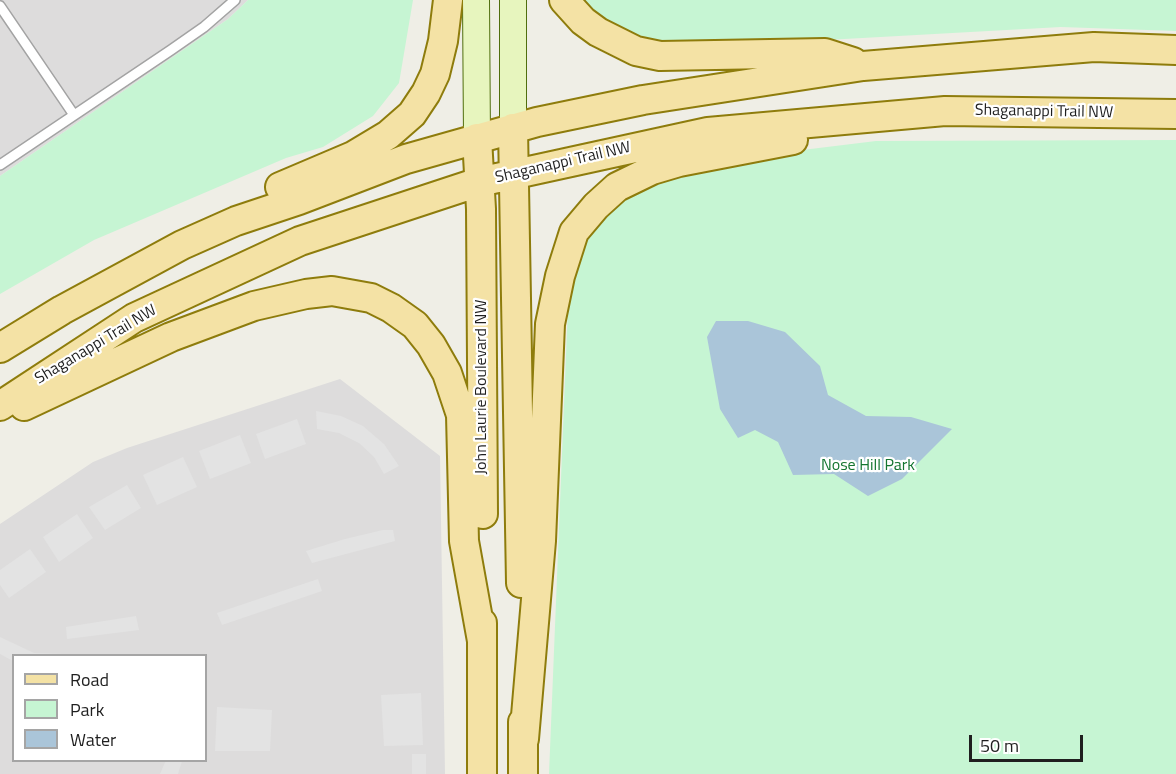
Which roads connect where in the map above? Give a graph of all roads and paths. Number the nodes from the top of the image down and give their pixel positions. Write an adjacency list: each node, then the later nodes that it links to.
1 (235, 0): 10 (lane)
2 (448, 0): 17 (main road)
3 (476, 0): 13 (main road, John Laurie Boulevard NW)
4 (513, 0): 12 (main road)
5 (564, 0): 8 (main road)
6 (0, 6): 10 (lane)
7 (1176, 50): 8 (main road)
8 (863, 66): 12 (main road)
9 (1176, 114): 11 (main road, Shaganappi Trail NW)
10 (74, 115): 14 (lane)
11 (888, 115): 15 (main road, Shaganappi Trail NW); 22 (main road)
12 (513, 128): 13 (main road); 15 (main road)
13 (477, 138): 16 (main road, John Laurie Boulevard NW); 17 (main road)
14 (0, 165)
15 (514, 174): 16 (main road, Shaganappi Trail NW); 22 (main road)
16 (479, 182): 19 (main road, Shaganappi Trail NW); 21 (main road, John Laurie Boulevard NW)
17 (236, 221): 18 (main road)
18 (0, 348)
19 (0, 406)
20 (0, 417): 21 (main road)
21 (482, 641): 23 (main road, John Laurie Boulevard NW)
22 (524, 739): 24 (main road)
23 (482, 774)
24 (523, 774)

